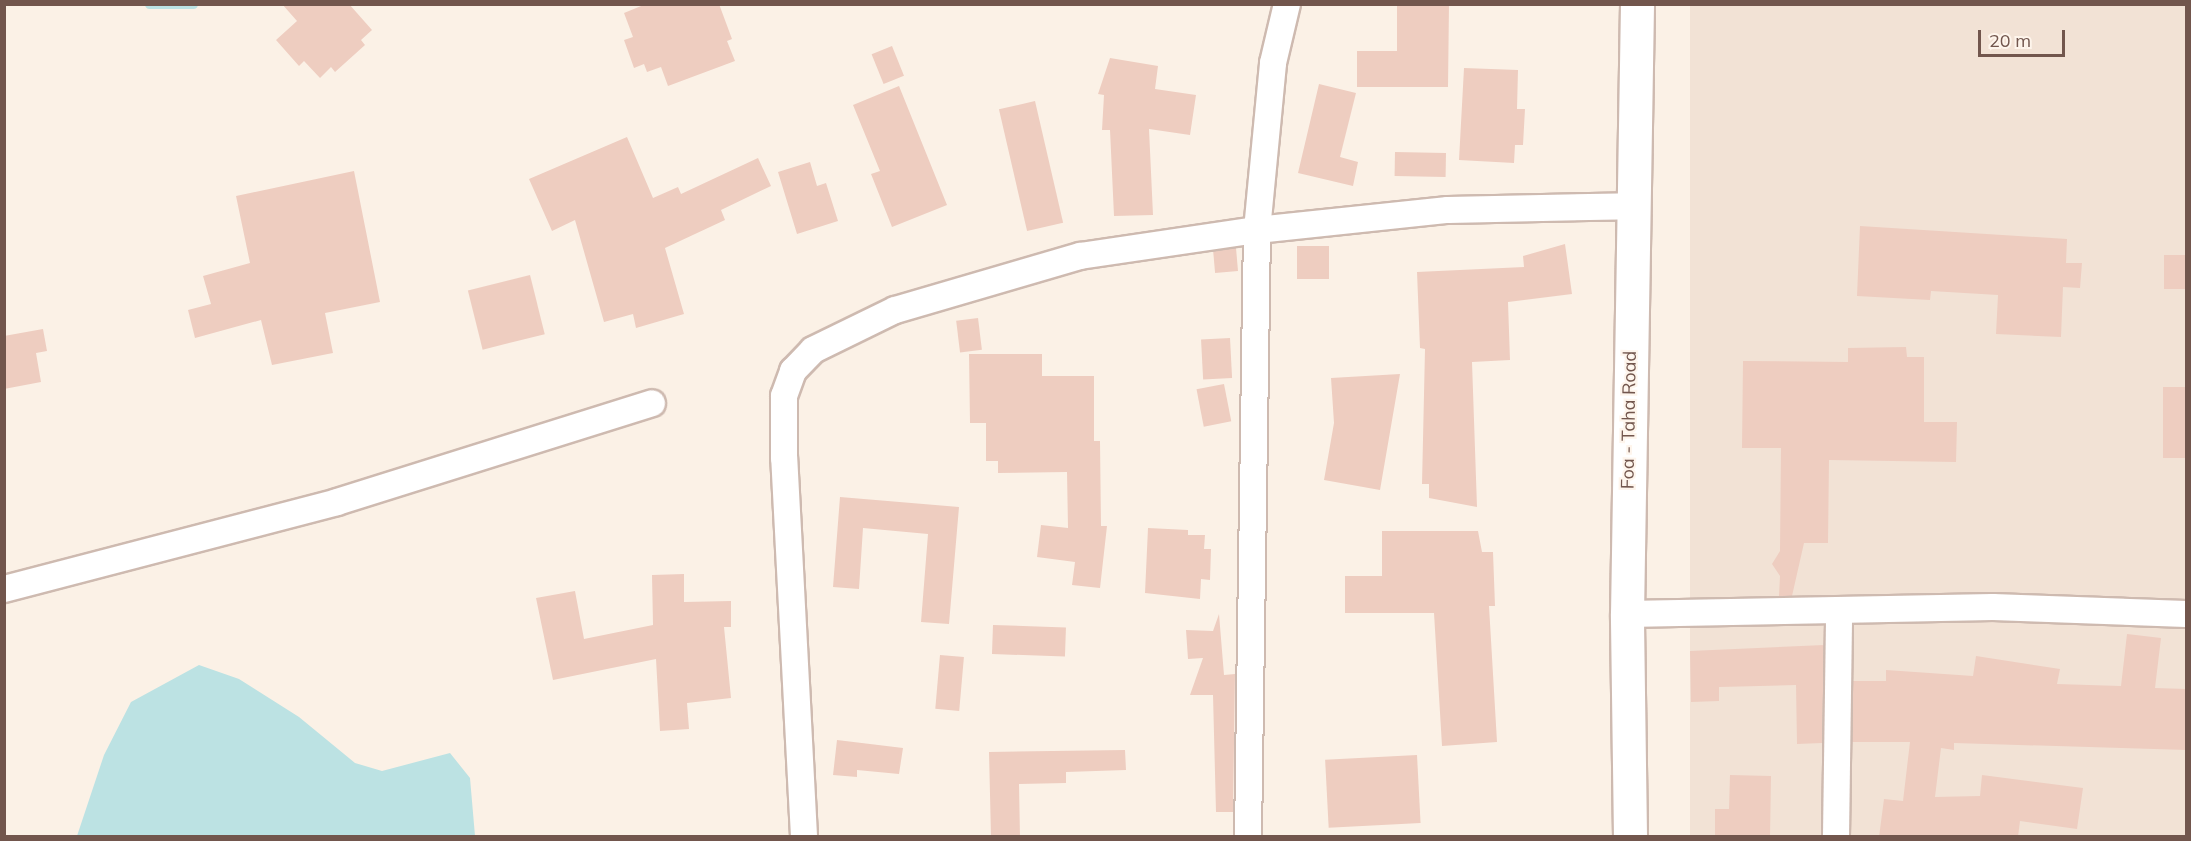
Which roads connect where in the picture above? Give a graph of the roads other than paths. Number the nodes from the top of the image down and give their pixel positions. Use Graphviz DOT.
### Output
graph roads {
  1 [pos="1287,4"];
  2 [pos="1637,4"];
  3 [pos="1632,206"];
  4 [pos="1257,230"];
  5 [pos="652,403"];
  6 [pos="4,589"];
  7 [pos="1839,613"];
  8 [pos="1627,614"];
  9 [pos="2187,614"];
  10 [pos="804,837"];
  11 [pos="1248,837"];
  12 [pos="1630,837"];
  13 [pos="1836,837"];
  1 -- 4 [label="street"];
  2 -- 3 [label="street, Foa - Taha Road"];
  3 -- 4 [label="street"];
  3 -- 8 [label="street, Foa - Taha Road"];
  4 -- 10 [label="street"];
  4 -- 11 [label="street"];
  5 -- 6 [label="street"];
  7 -- 8 [label="street"];
  7 -- 9 [label="street"];
  7 -- 13 [label="street"];
  8 -- 12 [label="street, Foa - Taha Road"];
}
